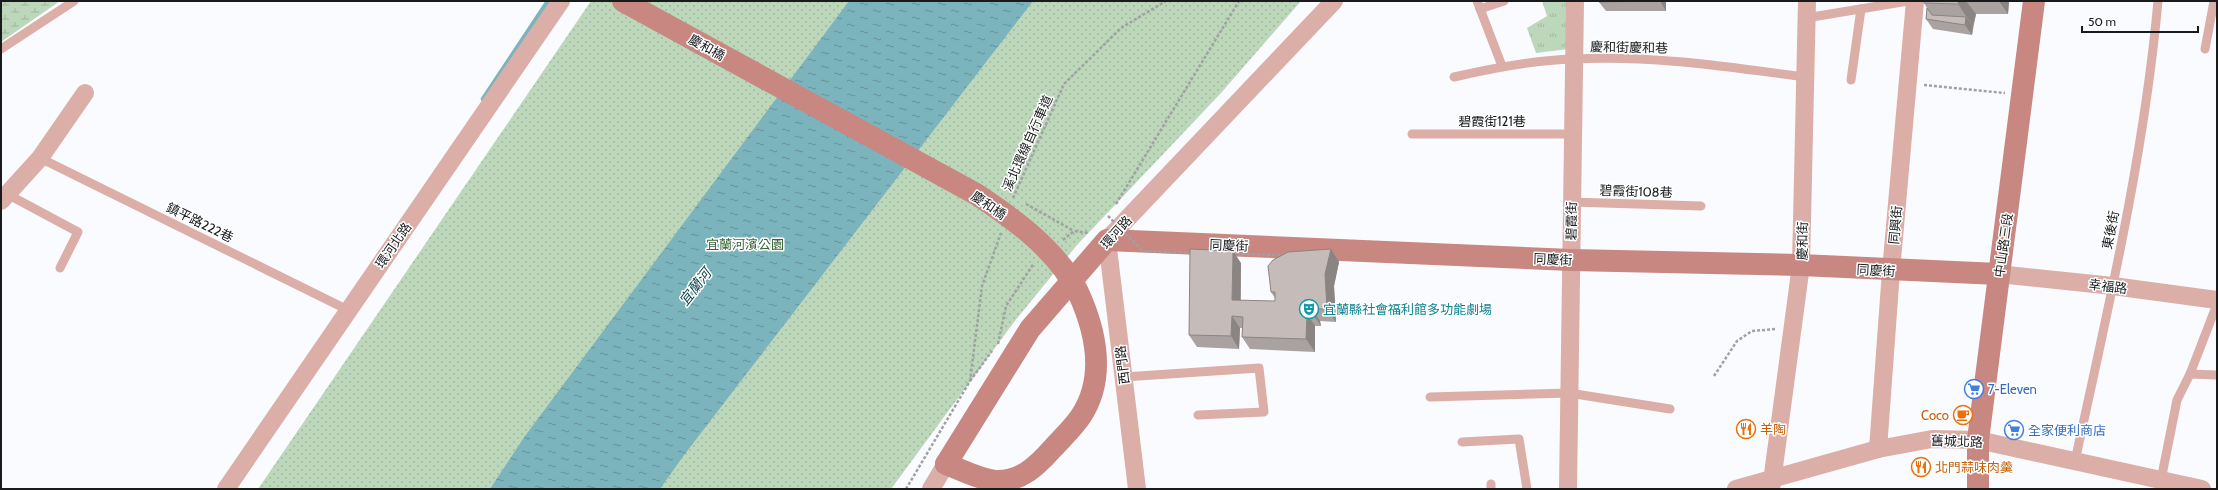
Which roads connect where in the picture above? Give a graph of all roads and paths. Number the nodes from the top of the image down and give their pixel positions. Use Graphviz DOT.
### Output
graph roads {
  1 [pos="74,1"];
  2 [pos="561,1"];
  3 [pos="623,1"];
  4 [pos="1166,1"];
  5 [pos="1238,1"];
  6 [pos="1334,1"];
  7 [pos="1504,1"];
  8 [pos="1575,1"];
  9 [pos="1908,1"];
  10 [pos="1915,1"];
  11 [pos="2034,1"];
  12 [pos="2158,1"];
  13 [pos="2214,1"];
  14 [pos="1479,5"];
  15 [pos="1806,9"];
  16 [pos="1861,9"];
  17 [pos="1,49"];
  18 [pos="2205,49"];
  19 [pos="1574,58"];
  20 [pos="1502,66"];
  21 [pos="1454,77"];
  22 [pos="1805,77"];
  23 [pos="1851,80"];
  24 [pos="1908,83"];
  25 [pos="85,93"];
  26 [pos="2023,95"];
  27 [pos="1412,134"];
  28 [pos="1572,134"];
  29 [pos="40,158"];
  30 [pos="4,198"];
  31 [pos="1013,199"];
  32 [pos="1571,202"];
  33 [pos="1701,206"];
  34 [pos="1108,216"];
  35 [pos="1002,228"];
  36 [pos="1101,232"];
  37 [pos="1062,240"];
  38 [pos="1196,253"];
  39 [pos="1226,254"];
  40 [pos="1287,255"];
  41 [pos="1037,259"];
  42 [pos="1570,260"];
  43 [pos="1801,265"];
  44 [pos="60,268"];
  45 [pos="1891,271"];
  46 [pos="1998,274"];
  47 [pos="2113,286"];
  48 [pos="2217,300"];
  49 [pos="2217,304"];
  50 [pos="348,310"];
  51 [pos="1792,330"];
  52 [pos="998,345"];
  53 [pos="993,351"];
  54 [pos="2190,374"];
  55 [pos="2217,375"];
  56 [pos="1714,376"];
  57 [pos="1124,377"];
  58 [pos="970,381"];
  59 [pos="1569,393"];
  60 [pos="1430,397"];
  61 [pos="1670,408"];
  62 [pos="1198,415"];
  63 [pos="1978,440"];
  64 [pos="1462,442"];
  65 [pos="1878,449"];
  66 [pos="2075,461"];
  67 [pos="946,464"];
  68 [pos="1772,484"];
  69 [pos="2166,484"];
  70 [pos="226,489"];
  71 [pos="906,489"];
  72 [pos="931,489"];
  73 [pos="1137,489"];
  74 [pos="1527,489"];
  75 [pos="1568,489"];
  76 [pos="1736,489"];
  77 [pos="1978,489"];
  78 [pos="2202,489"];
  1 -- 17 [label="lane"];
  2 -- 50 [label="street, 環河北路"];
  3 -- 67 [label="street, 慶和橋, bridge"];
  4 -- 31 [label="path, 溪北環線自行車道"];
  5 -- 34 [label="path"];
  6 -- 36 [label="street, 環河路"];
  7 -- 14 [label="lane"];
  8 -- 19 [label="street, 碧霞街"];
  9 -- 16 [label="lane"];
  10 -- 24 [label="street, 同興街"];
  11 -- 26 [label="street, 中山路三段"];
  12 -- 47 [label="lane, 東後街"];
  13 -- 18 [label="lane"];
  14 -- 20 [label="lane"];
  15 -- 16 [label="lane"];
  15 -- 22 [label="street, 慶和街"];
  16 -- 23 [label="lane"];
  19 -- 20 [label="lane, 慶和街慶和巷"];
  19 -- 22 [label="lane, 慶和街慶和巷"];
  19 -- 28 [label="street, 碧霞街"];
  20 -- 21 [label="lane, 慶和街慶和巷"];
  22 -- 43 [label="street, 慶和街"];
  24 -- 26 [label="path"];
  24 -- 45 [label="street, 同興街"];
  25 -- 29 [label="street"];
  26 -- 46 [label="street, 中山路三段"];
  27 -- 28 [label="lane, 碧霞街121巷"];
  28 -- 32 [label="street, 碧霞街"];
  29 -- 30 [label="street"];
  29 -- 50 [label="lane, 鎮平路222巷"];
  30 -- 44 [label="lane"];
  32 -- 33 [label="lane, 碧霞街108巷"];
  32 -- 42 [label="street, 碧霞街"];
  34 -- 36 [label="path"];
  34 -- 38 [label="path, bridge"];
  35 -- 58 [label="path"];
  36 -- 37 [label="path"];
  36 -- 42 [label="street, 同慶街"];
  36 -- 57 [label="street, 西門路"];
  36 -- 67 [label="street, 環河路"];
  39 -- 40 [label="path, bridge"];
  41 -- 52 [label="path"];
  42 -- 43 [label="street, 同慶街"];
  42 -- 59 [label="street, 碧霞街"];
  43 -- 45 [label="street, 同慶街"];
  43 -- 51 [label="street, 慶和街"];
  45 -- 46 [label="street, 同慶街"];
  45 -- 65 [label="street, 同興街"];
  46 -- 47 [label="street, 幸福路"];
  46 -- 63 [label="street, 中山路三段"];
  47 -- 48 [label="street, 幸福路"];
  47 -- 66 [label="lane, 東後街"];
  49 -- 54 [label="lane"];
  50 -- 70 [label="street, 環河北路"];
  51 -- 56 [label="path"];
  51 -- 68 [label="street, 慶和街"];
  53 -- 58 [label="path"];
  54 -- 55 [label="lane"];
  54 -- 69 [label="lane"];
  57 -- 62 [label="lane"];
  57 -- 73 [label="street, 西門路"];
  58 -- 71 [label="path"];
  59 -- 60 [label="lane"];
  59 -- 61 [label="lane"];
  59 -- 75 [label="street, 碧霞街"];
  63 -- 65 [label="street, 舊城北路"];
  63 -- 66 [label="street, 舊城北路"];
  63 -- 77 [label="street, 中山路三段"];
  64 -- 74 [label="lane"];
  65 -- 68 [label="street, 舊城北路"];
  66 -- 69 [label="street, 舊城北路"];
  67 -- 72 [label="street, 環河路"];
  68 -- 76 [label="street, 舊城北路"];
  69 -- 78 [label="street, 舊城北路"];
}
